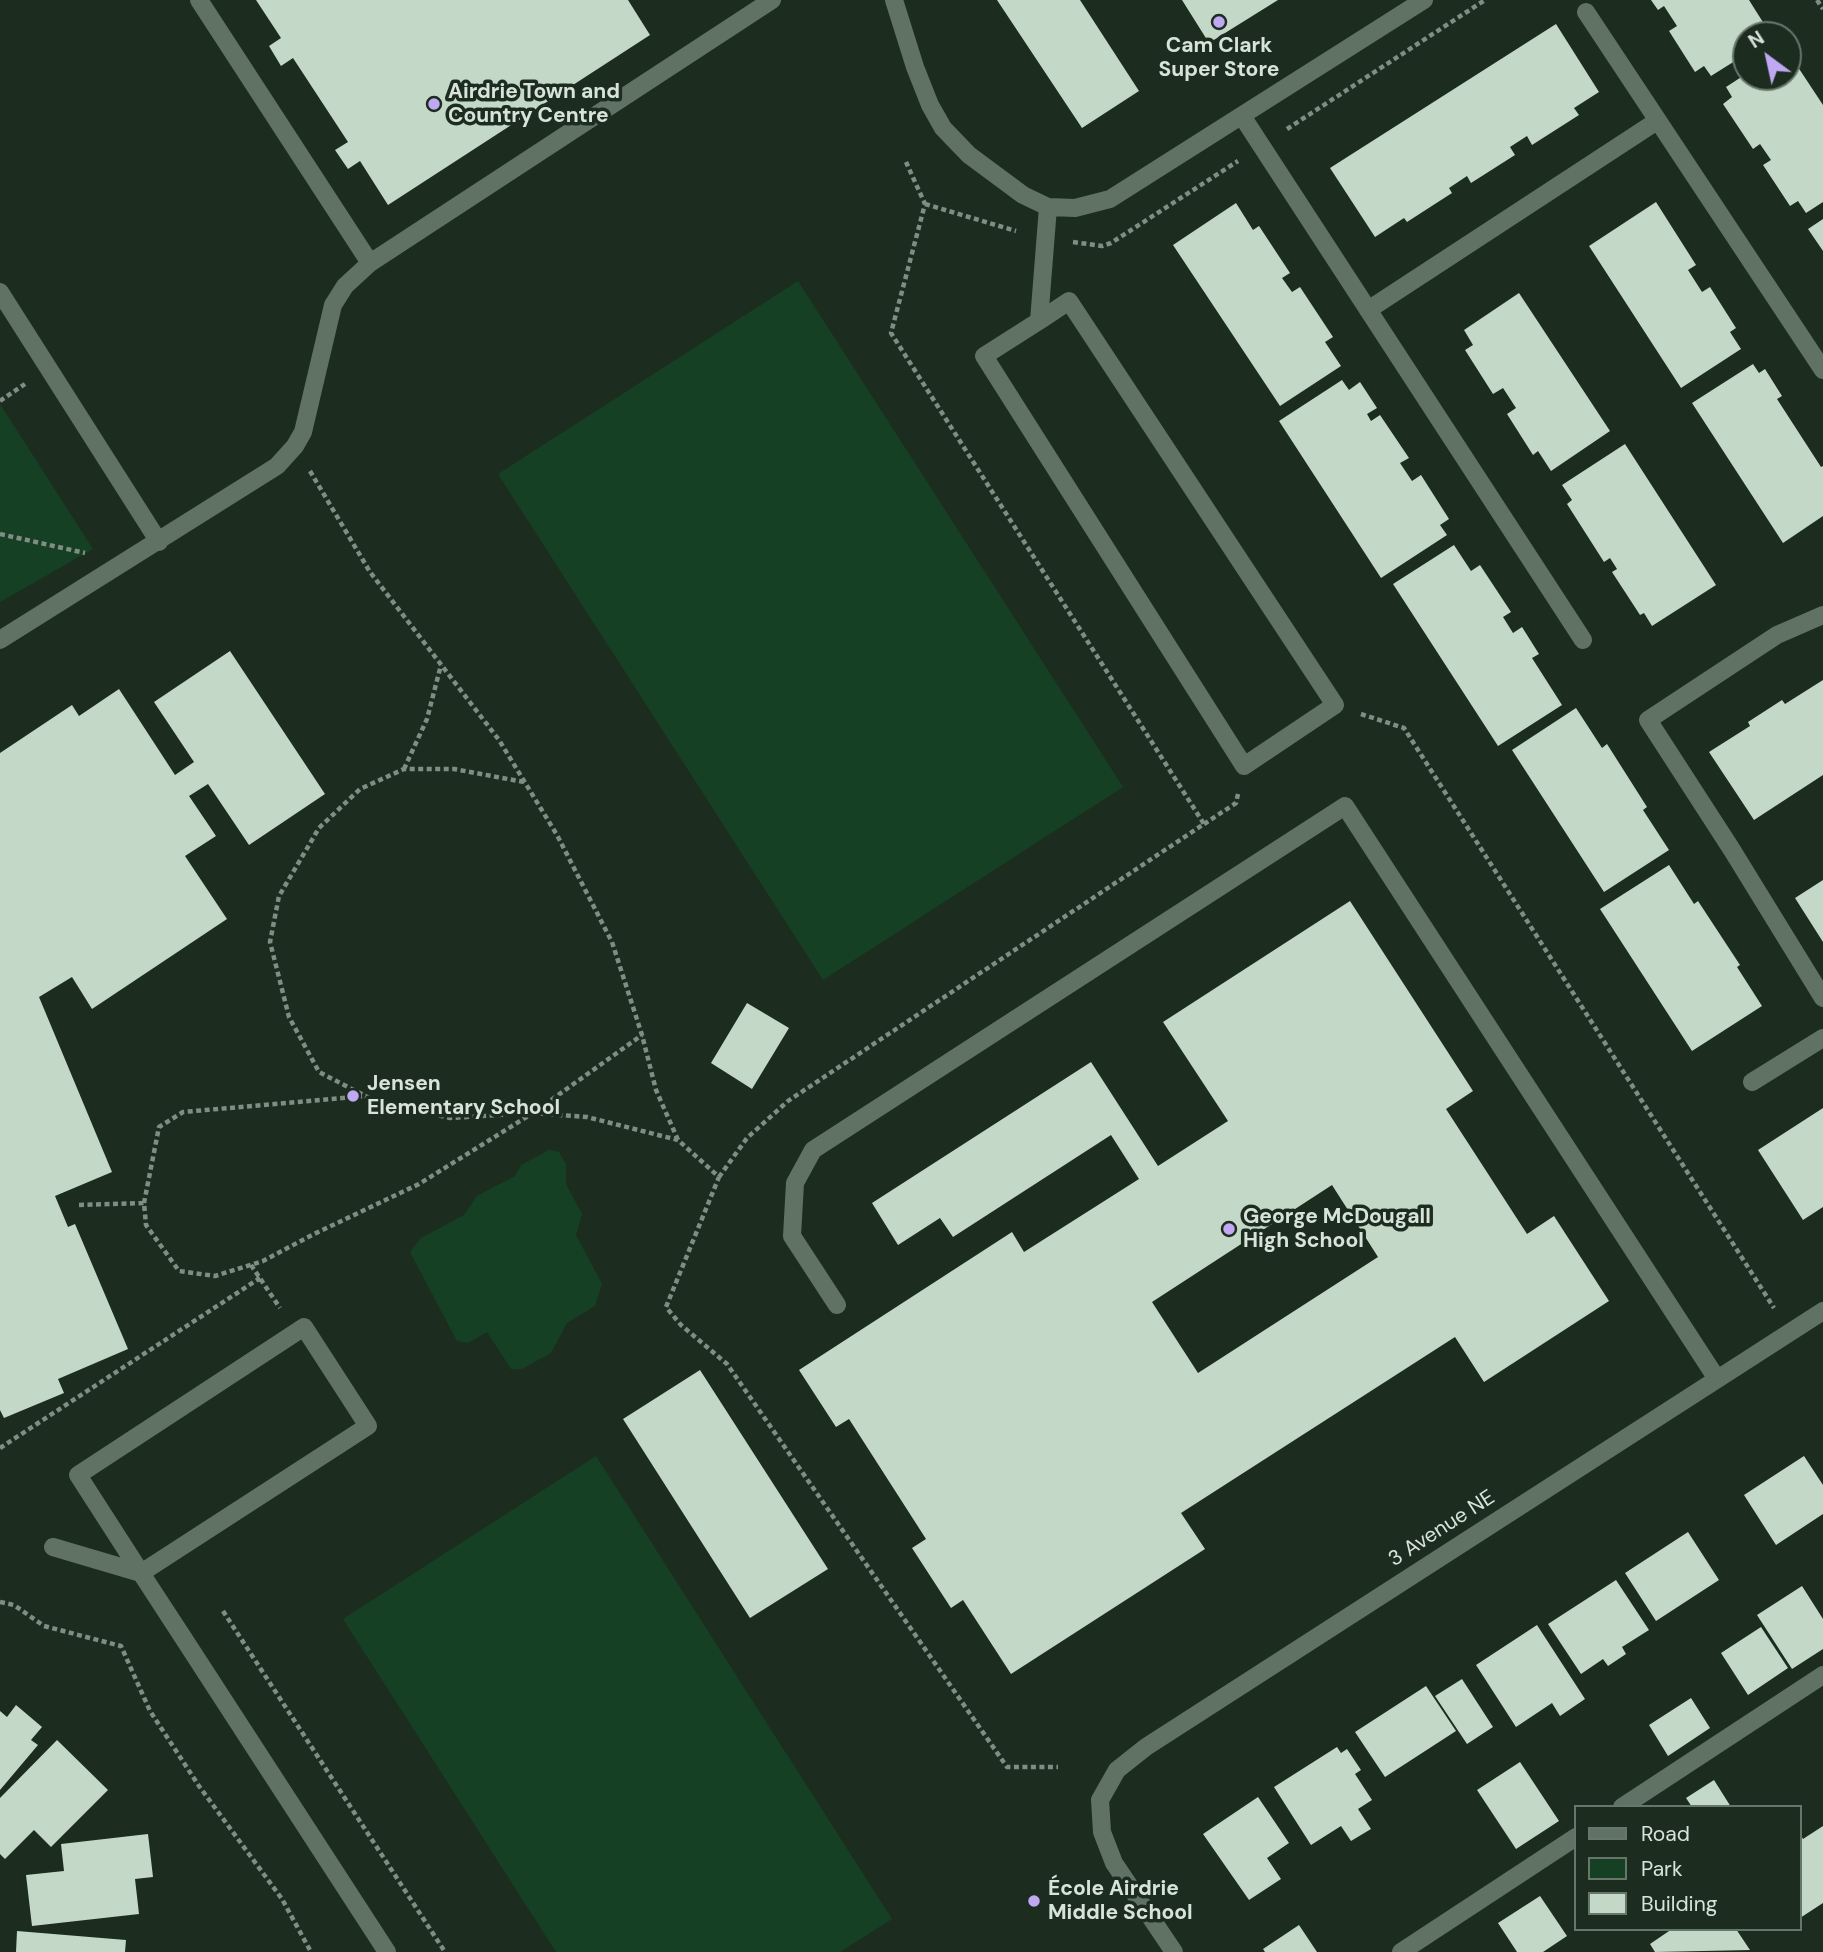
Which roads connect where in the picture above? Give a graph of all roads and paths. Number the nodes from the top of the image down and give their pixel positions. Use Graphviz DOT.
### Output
graph roads {
  1 [pos="199,0"];
  2 [pos="772,0"];
  3 [pos="894,0"];
  4 [pos="1424,0"];
  5 [pos="1817,0"];
  6 [pos="1823,9"];
  7 [pos="1586,12"];
  8 [pos="1242,116"];
  9 [pos="1657,121"];
  10 [pos="906,162"];
  11 [pos="1048,207"];
  12 [pos="370,263"];
  13 [pos="0,292"];
  14 [pos="1368,310"];
  15 [pos="1039,321"];
  16 [pos="1823,370"];
  17 [pos="295,446"];
  18 [pos="0,534"];
  19 [pos="159,542"];
  20 [pos="128,562"];
  21 [pos="1823,615"];
  22 [pos="0,640"];
  23 [pos="1583,640"];
  24 [pos="441,664"];
  25 [pos="1335,705"];
  26 [pos="1244,766"];
  27 [pos="404,769"];
  28 [pos="525,782"];
  29 [pos="1203,824"];
  30 [pos="1823,998"];
  31 [pos="642,1035"];
  32 [pos="1823,1038"];
  33 [pos="1752,1082"];
  34 [pos="366,1096"];
  35 [pos="533,1112"];
  36 [pos="678,1140"];
  37 [pos="719,1177"];
  38 [pos="144,1203"];
  39 [pos="79,1205"];
  40 [pos="251,1265"];
  41 [pos="260,1278"];
  42 [pos="837,1305"];
  43 [pos="1823,1311"];
  44 [pos="296,1332"];
  45 [pos="1790,1332"];
  46 [pos="1717,1379"];
  47 [pos="0,1448"];
  48 [pos="53,1548"];
  49 [pos="141,1573"];
  50 [pos="0,1602"];
  51 [pos="223,1611"];
  52 [pos="1823,1675"];
  53 [pos="1058,1768"];
  54 [pos="1625,1805"];
  55 [pos="1574,1838"];
  56 [pos="310,1952"];
  57 [pos="387,1952"];
  58 [pos="445,1952"];
  59 [pos="1174,1952"];
  60 [pos="1401,1952"];
  1 -- 12 [label="street"];
  2 -- 12 [label="street"];
  3 -- 11 [label="street"];
  4 -- 8 [label="street"];
  5 -- 6 [label="path"];
  7 -- 9 [label="street"];
  8 -- 11 [label="street"];
  8 -- 14 [label="street"];
  9 -- 14 [label="street"];
  9 -- 16 [label="street"];
  10 -- 29 [label="path"];
  11 -- 15 [label="street"];
  12 -- 17 [label="street"];
  13 -- 19 [label="street"];
  14 -- 23 [label="street"];
  15 -- 25 [label="street"];
  15 -- 26 [label="street"];
  17 -- 19 [label="street"];
  17 -- 24 [label="path"];
  18 -- 20 [label="path"];
  19 -- 20 [label="street"];
  20 -- 22 [label="street"];
  21 -- 30 [label="street"];
  24 -- 27 [label="path"];
  24 -- 28 [label="path"];
  25 -- 26 [label="street"];
  25 -- 45 [label="path"];
  26 -- 29 [label="path"];
  27 -- 28 [label="path"];
  27 -- 34 [label="path"];
  28 -- 31 [label="path"];
  29 -- 37 [label="path"];
  31 -- 35 [label="path"];
  31 -- 36 [label="path"];
  32 -- 33 [label="street"];
  34 -- 35 [label="path"];
  34 -- 38 [label="path"];
  35 -- 36 [label="path"];
  35 -- 40 [label="path"];
  36 -- 37 [label="path"];
  37 -- 53 [label="path"];
  38 -- 39 [label="path"];
  38 -- 40 [label="path"];
  40 -- 41 [label="path"];
  41 -- 44 [label="path"];
  41 -- 47 [label="path"];
  42 -- 46 [label="street"];
  43 -- 45 [label="street, 3 Avenue NE"];
  44 -- 49 [label="street"];
  44 -- 49 [label="street"];
  45 -- 46 [label="street, 3 Avenue NE"];
  46 -- 59 [label="street, 3 Avenue NE"];
  48 -- 49 [label="street"];
  49 -- 57 [label="street"];
  50 -- 56 [label="path"];
  51 -- 58 [label="path"];
  52 -- 54 [label="street"];
  55 -- 60 [label="street"];
}
